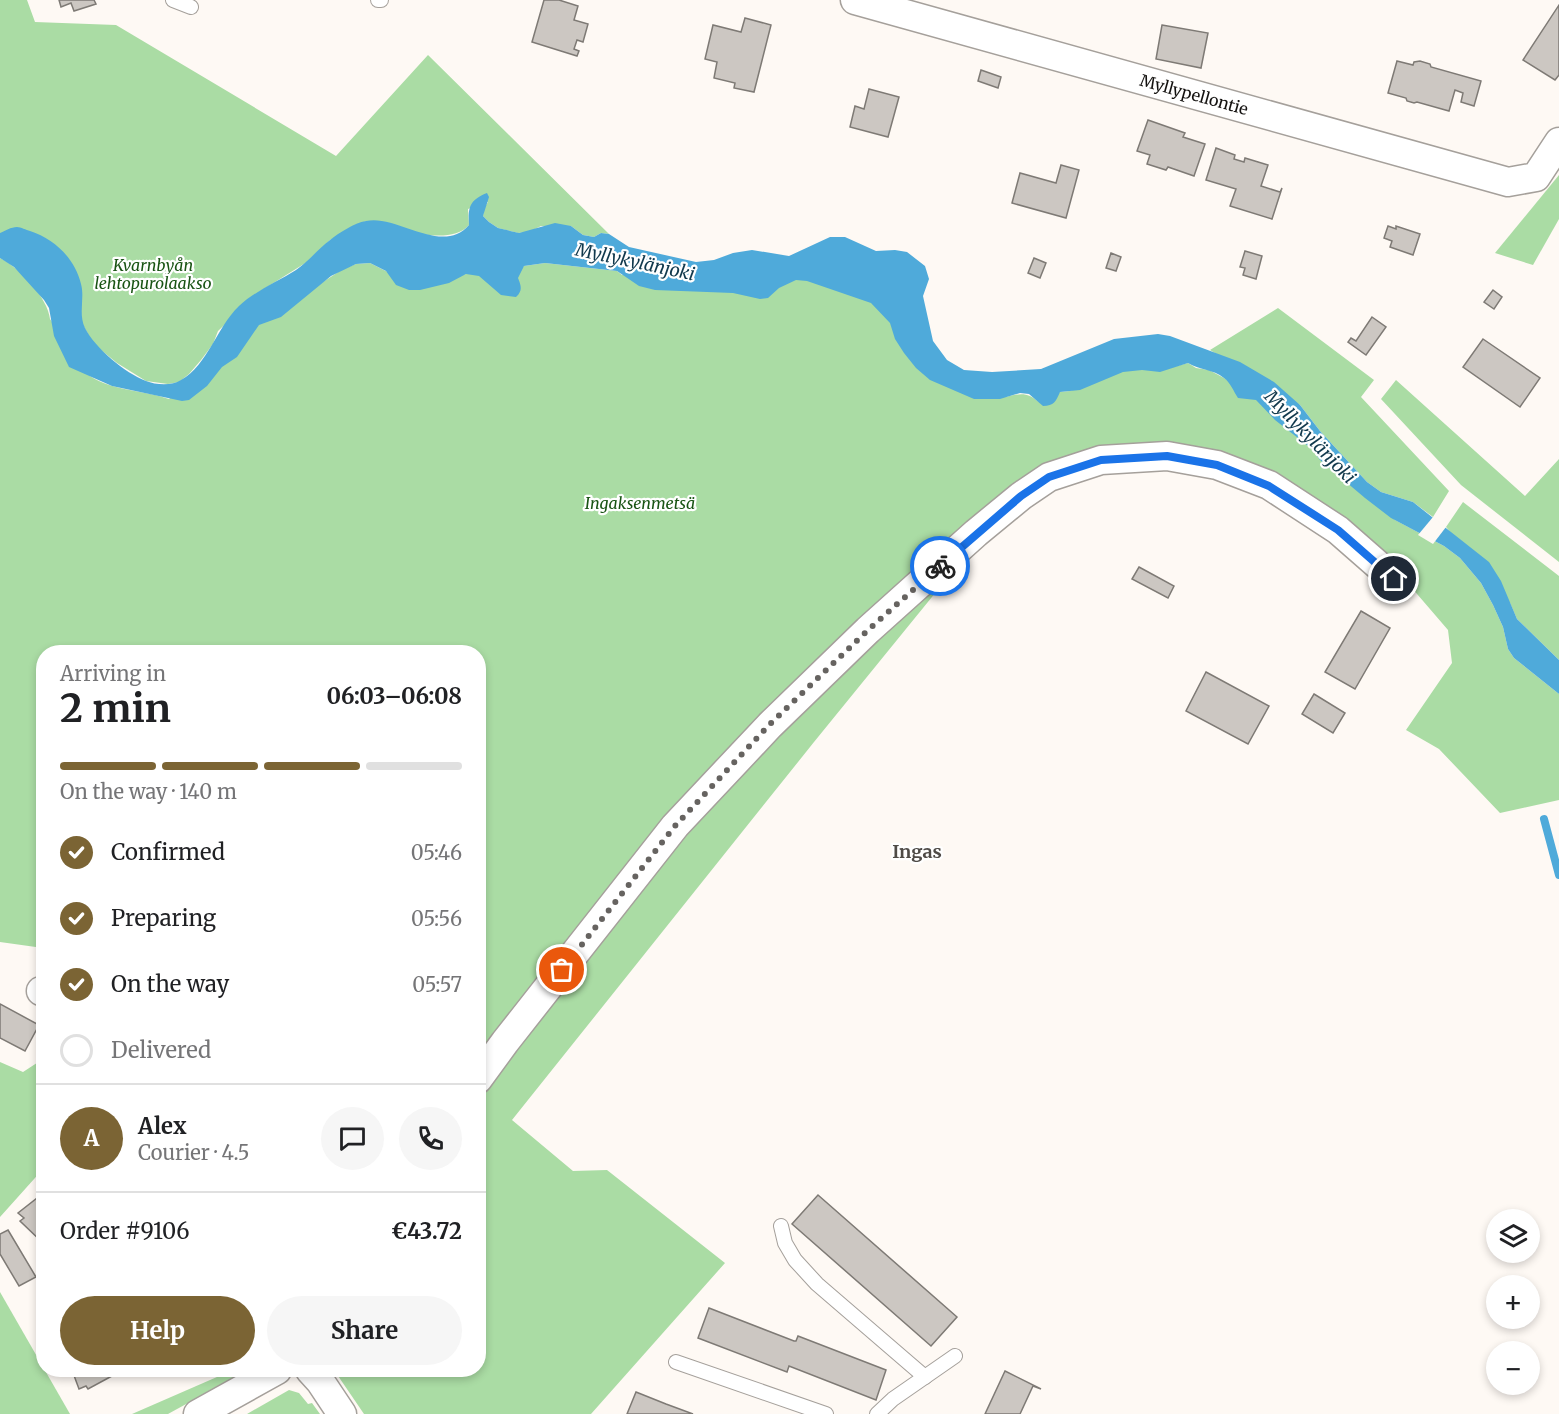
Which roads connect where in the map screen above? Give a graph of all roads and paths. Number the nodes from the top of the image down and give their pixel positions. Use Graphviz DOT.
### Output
graph roads {
  1 [pos="173,0"];
  2 [pos="855,0"];
  3 [pos="191,7"];
  4 [pos="1559,142"];
  5 [pos="1394,579"];
  6 [pos="486,1068"];
  7 [pos="781,1226"];
  8 [pos="955,1356"];
  9 [pos="676,1362"];
  10 [pos="264,1377"];
  11 [pos="316,1377"];
  12 [pos="925,1377"];
  13 [pos="198,1414"];
  14 [pos="342,1414"];
  15 [pos="826,1414"];
  16 [pos="877,1414"];
  1 -- 3 [label="lane"];
  2 -- 4 [label="street, Myllypellontie"];
  5 -- 6 [label="street"];
  7 -- 12 [label="lane"];
  8 -- 12 [label="lane"];
  9 -- 15 [label="lane"];
  10 -- 13 [label="street"];
  11 -- 14 [label="street"];
  12 -- 16 [label="lane"];
}
